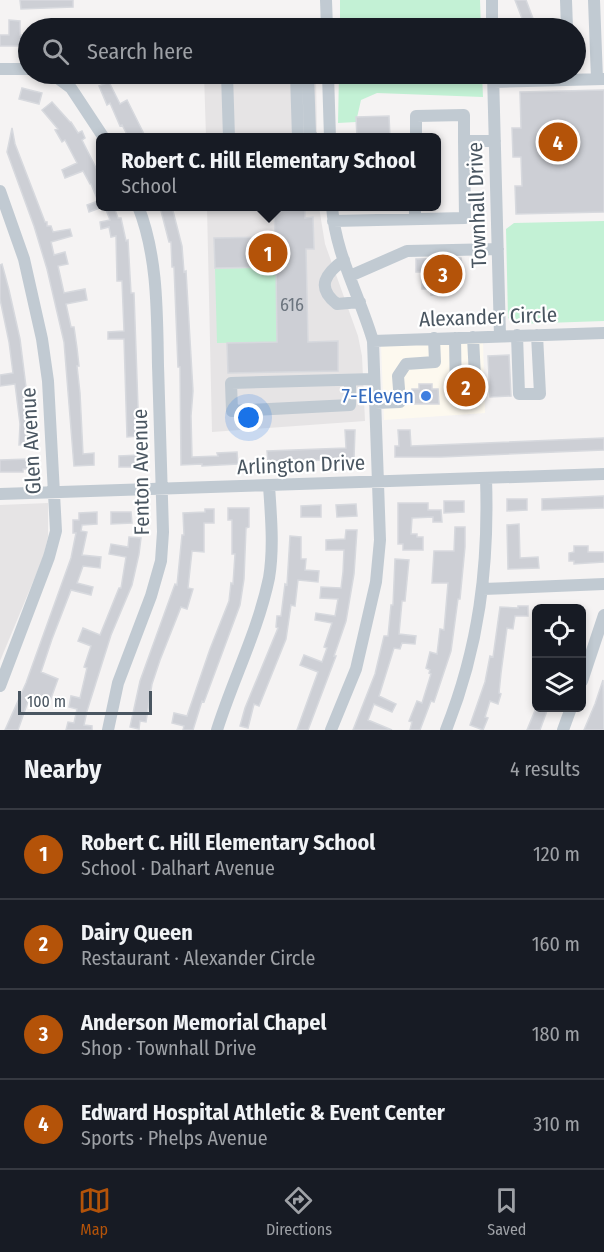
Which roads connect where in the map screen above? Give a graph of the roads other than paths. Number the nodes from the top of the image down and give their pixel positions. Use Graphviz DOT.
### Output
graph roads {
  1 [pos="326,0"];
  2 [pos="492,0"];
  3 [pos="566,0"];
  4 [pos="594,0"];
  5 [pos="327,18"];
  6 [pos="492,18"];
  7 [pos="567,18"];
  8 [pos="0,69"];
  9 [pos="18,69"];
  10 [pos="600,79"];
  11 [pos="66,84"];
  12 [pos="228,84"];
  13 [pos="296,84"];
  14 [pos="308,84"];
  15 [pos="328,84"];
  16 [pos="493,84"];
  17 [pos="101,133"];
  18 [pos="229,133"];
  19 [pos="298,133"];
  20 [pos="310,133"];
  21 [pos="330,133"];
  22 [pos="416,133"];
  23 [pos="464,141"];
  24 [pos="495,141"];
  25 [pos="0,191"];
  26 [pos="140,211"];
  27 [pos="332,211"];
  28 [pos="415,213"];
  29 [pos="333,221"];
  30 [pos="498,249"];
  31 [pos="344,260"];
  32 [pos="350,276"];
  33 [pos="360,302"];
  34 [pos="604,333"];
  35 [pos="517,335"];
  36 [pos="537,335"];
  37 [pos="500,336"];
  38 [pos="473,337"];
  39 [pos="434,338"];
  40 [pos="455,338"];
  41 [pos="373,341"];
  42 [pos="374,379"];
  43 [pos="350,380"];
  44 [pos="375,403"];
  45 [pos="604,474"];
  46 [pos="486,478"];
  47 [pos="377,482"];
  48 [pos="269,486"];
  49 [pos="162,489"];
  50 [pos="53,493"];
  51 [pos="0,495"];
  52 [pos="604,584"];
  53 [pos="483,589"];
  54 [pos="604,615"];
  55 [pos="586,669"];
  56 [pos="0,686"];
  57 [pos="570,712"];
  58 [pos="108,730"];
  59 [pos="217,730"];
  60 [pos="331,730"];
  61 [pos="446,730"];
  62 [pos="563,730"];
  1 -- 5 [label="street"];
  2 -- 6 [label="street"];
  3 -- 7 [label="street"];
  4 -- 10 [label="street"];
  8 -- 9 [label="street"];
  11 -- 17 [label="street"];
  12 -- 18 [label="street"];
  13 -- 19 [label="street"];
  14 -- 20 [label="street"];
  15 -- 21 [label="street"];
  16 -- 24 [label="street, Townhall Drive"];
  22 -- 23 [label="street"];
  23 -- 24 [label="street"];
  23 -- 28 [label="street"];
  24 -- 30 [label="street, Townhall Drive"];
  25 -- 50 [label="street, Glen Avenue"];
  26 -- 49 [label="street, Fenton Avenue"];
  27 -- 29 [label="street"];
  28 -- 29 [label="street"];
  29 -- 31 [label="street"];
  30 -- 32 [label="street"];
  30 -- 37 [label="street, Townhall Drive"];
  31 -- 32 [label="street"];
  31 -- 33 [label="street"];
  32 -- 33 [label="street"];
  33 -- 41 [label="street"];
  34 -- 36 [label="street, Alexander Circle"];
  35 -- 36 [label="street, Alexander Circle"];
  35 -- 36 [label="street"];
  35 -- 37 [label="street, Alexander Circle"];
  37 -- 38 [label="street, Alexander Circle"];
  38 -- 40 [label="street, Alexander Circle"];
  38 -- 40 [label="street"];
  39 -- 40 [label="street, Alexander Circle"];
  39 -- 41 [label="street, Alexander Circle"];
  39 -- 44 [label="street"];
  41 -- 42 [label="street"];
  42 -- 43 [label="street"];
  42 -- 44 [label="street"];
  43 -- 43 [label="street"];
  44 -- 47 [label="street"];
  45 -- 46 [label="street, Arlington Drive"];
  46 -- 47 [label="street, Arlington Drive"];
  46 -- 53 [label="street"];
  47 -- 48 [label="street, Arlington Drive"];
  47 -- 60 [label="street"];
  48 -- 49 [label="street, Arlington Drive"];
  48 -- 59 [label="street"];
  49 -- 50 [label="street, Arlington Drive"];
  49 -- 58 [label="street, Fenton Avenue"];
  50 -- 51 [label="street, Arlington Drive"];
  50 -- 56 [label="street, Glen Avenue"];
  52 -- 53 [label="street"];
  53 -- 61 [label="street"];
  54 -- 55 [label="street"];
  57 -- 62 [label="street"];
}
